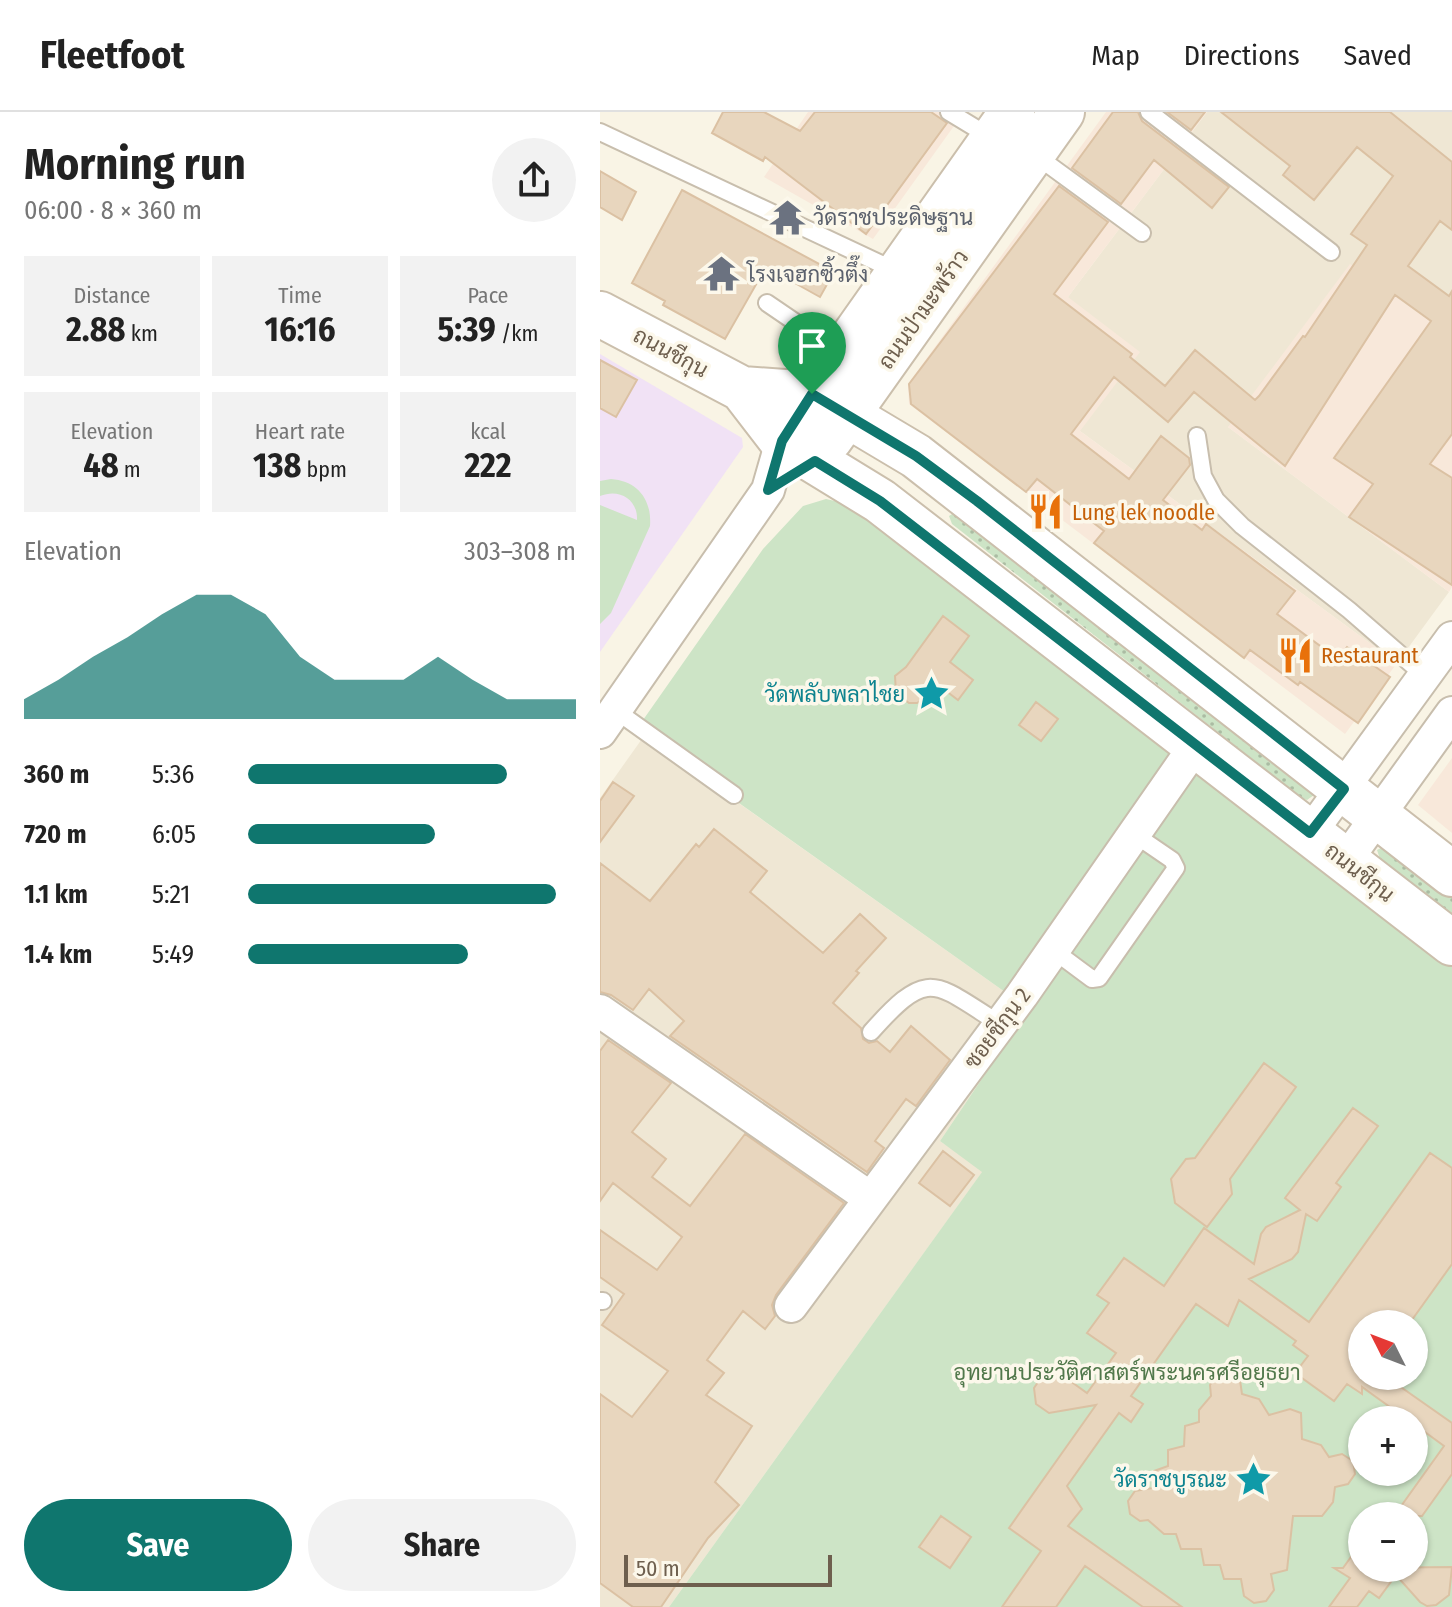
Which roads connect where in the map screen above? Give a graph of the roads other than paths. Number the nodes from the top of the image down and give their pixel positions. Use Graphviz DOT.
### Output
graph roads {
  1 [pos="949,112"];
  2 [pos="1062,112"];
  3 [pos="1149,112"];
  4 [pos="1002,125"];
  5 [pos="600,132"];
  6 [pos="1033,153"];
  7 [pos="1142,233"];
  8 [pos="1331,252"];
  9 [pos="898,272"];
  10 [pos="767,303"];
  11 [pos="600,314"];
  12 [pos="840,353"];
  13 [pos="742,389"];
  14 [pos="830,404"];
  15 [pos="1197,436"];
  16 [pos="798,451"];
  17 [pos="1452,638"];
  18 [pos="1425,676"];
  19 [pos="1452,713"];
  20 [pos="607,721"];
  21 [pos="1196,745"];
  22 [pos="1344,789"];
  23 [pos="734,795"];
  24 [pos="1378,816"];
  25 [pos="1310,833"];
  26 [pos="1134,834"];
  27 [pos="1346,860"];
  28 [pos="1452,874"];
  29 [pos="1452,943"];
  30 [pos="1053,950"];
  31 [pos="600,1011"];
  32 [pos="1000,1024"];
  33 [pos="871,1032"];
  34 [pos="870,1198"];
  35 [pos="791,1306"];
  1 -- 4 [label="lane"];
  2 -- 6 [label="main road, ถนนป่ามะพร้าว"];
  3 -- 8 [label="lane"];
  4 -- 9 [label="main road, ถนนป่ามะพร้าว"];
  5 -- 9 [label="lane"];
  6 -- 7 [label="lane"];
  6 -- 14 [label="main road, ถนนป่ามะพร้าว"];
  9 -- 12 [label="main road, ถนนป่ามะพร้าว"];
  10 -- 12 [label="lane"];
  11 -- 13 [label="main road, ถนนชีกุน"];
  12 -- 14 [label="main road, ถนนป่ามะพร้าว"];
  13 -- 14 [label="main road, ถนนชีกุน"];
  13 -- 16 [label="main road, ถนนชีกุน"];
  14 -- 16 [label="main road, ถนนป่ามะพร้าว"];
  14 -- 22 [label="main road, ถนนชีกุน"];
  15 -- 18 [label="lane"];
  16 -- 20 [label="street, ถนนป่ามะพร้าว"];
  16 -- 21 [label="main road, ถนนชีกุน"];
  17 -- 18 [label="street"];
  18 -- 22 [label="street"];
  19 -- 24 [label="street"];
  20 -- 23 [label="lane"];
  21 -- 25 [label="main road, ถนนชีกุน"];
  21 -- 26 [label="street, ซอยชีกุน 2"];
  22 -- 24 [label="main road, ถนนชีกุน"];
  22 -- 25 [label="street"];
  24 -- 27 [label="street"];
  24 -- 28 [label="main road, ถนนชีกุน"];
  25 -- 27 [label="main road, ถนนชีกุน"];
  26 -- 30 [label="street, ซอยชีกุน 2"];
  26 -- 30 [label="lane"];
  27 -- 29 [label="main road, ถนนชีกุน"];
  30 -- 32 [label="street, ซอยชีกุน 2"];
  31 -- 34 [label="street"];
  32 -- 33 [label="lane"];
  32 -- 34 [label="street, ซอยชีกุน 2"];
  34 -- 35 [label="street, ซอยชีกุน 2"];
}
